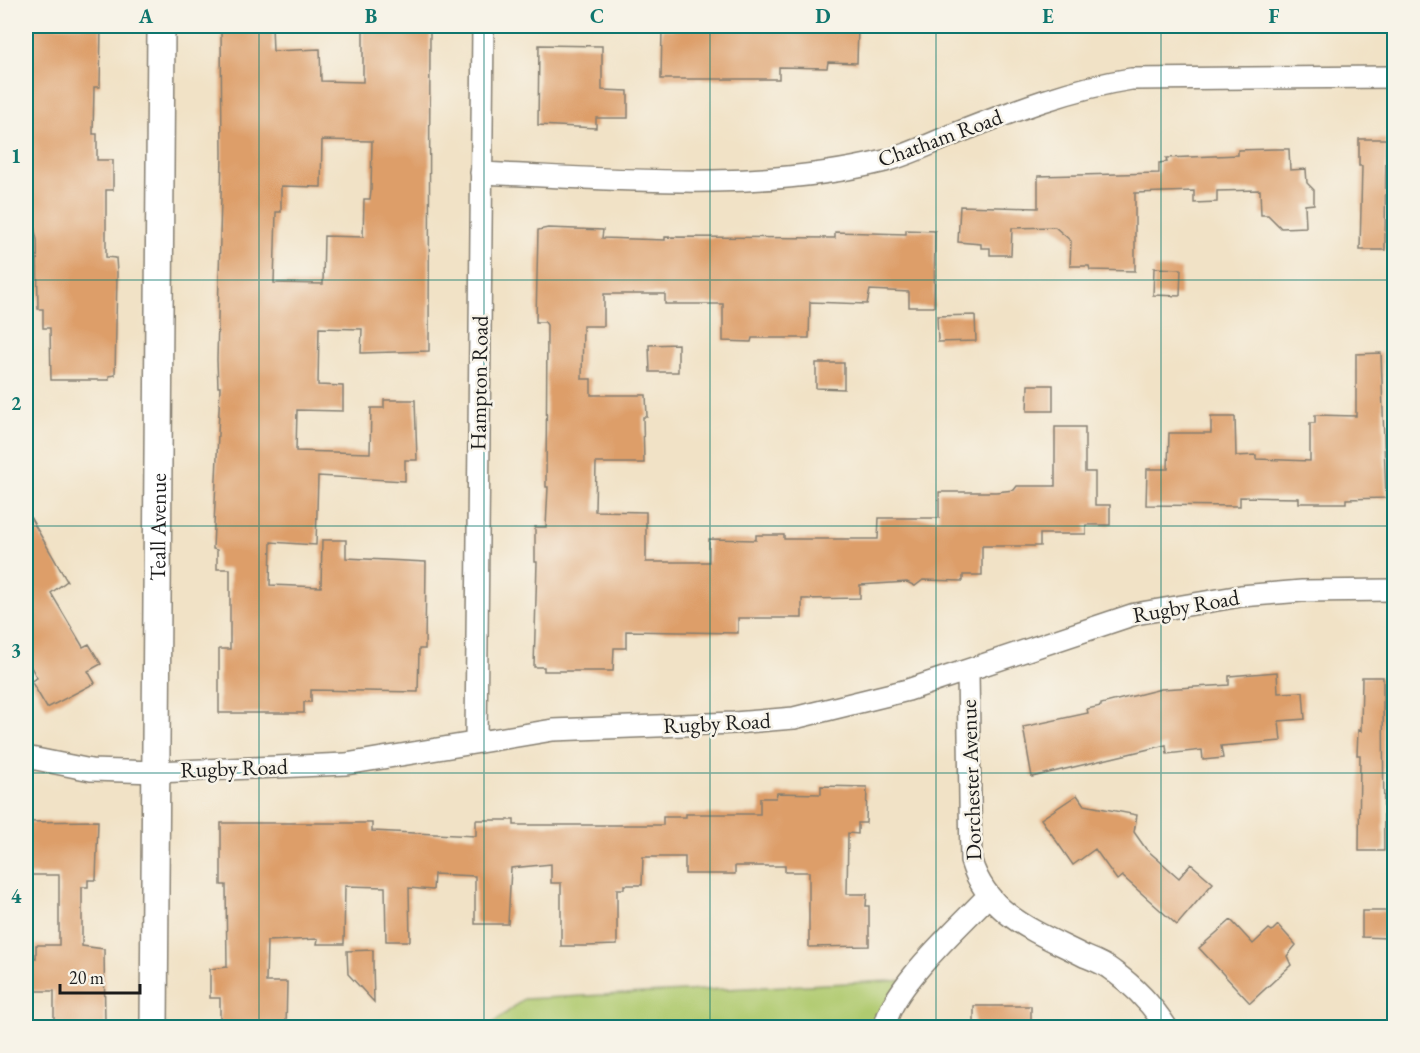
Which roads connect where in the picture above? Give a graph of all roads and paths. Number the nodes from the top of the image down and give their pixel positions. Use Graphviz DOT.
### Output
graph roads {
  1 [pos="161,26"];
  2 [pos="483,26"];
  3 [pos="1395,77"];
  4 [pos="481,172"];
  5 [pos="1395,590"];
  6 [pos="968,672"];
  7 [pos="476,741"];
  8 [pos="26,758"];
  9 [pos="156,772"];
  10 [pos="987,897"];
  11 [pos="154,1028"];
  12 [pos="885,1028"];
  13 [pos="1167,1028"];
  1 -- 9 [label="street, Teall Avenue"];
  2 -- 4 [label="street, Hampton Road"];
  3 -- 4 [label="street, Chatham Road"];
  4 -- 7 [label="street, Hampton Road"];
  5 -- 6 [label="street, Rugby Road"];
  6 -- 7 [label="street, Rugby Road"];
  6 -- 10 [label="street, Dorchester Avenue"];
  7 -- 9 [label="street, Rugby Road"];
  8 -- 9 [label="street, Rugby Road"];
  9 -- 11 [label="street, Teall Avenue"];
  10 -- 12 [label="street"];
  10 -- 13 [label="street"];
}
